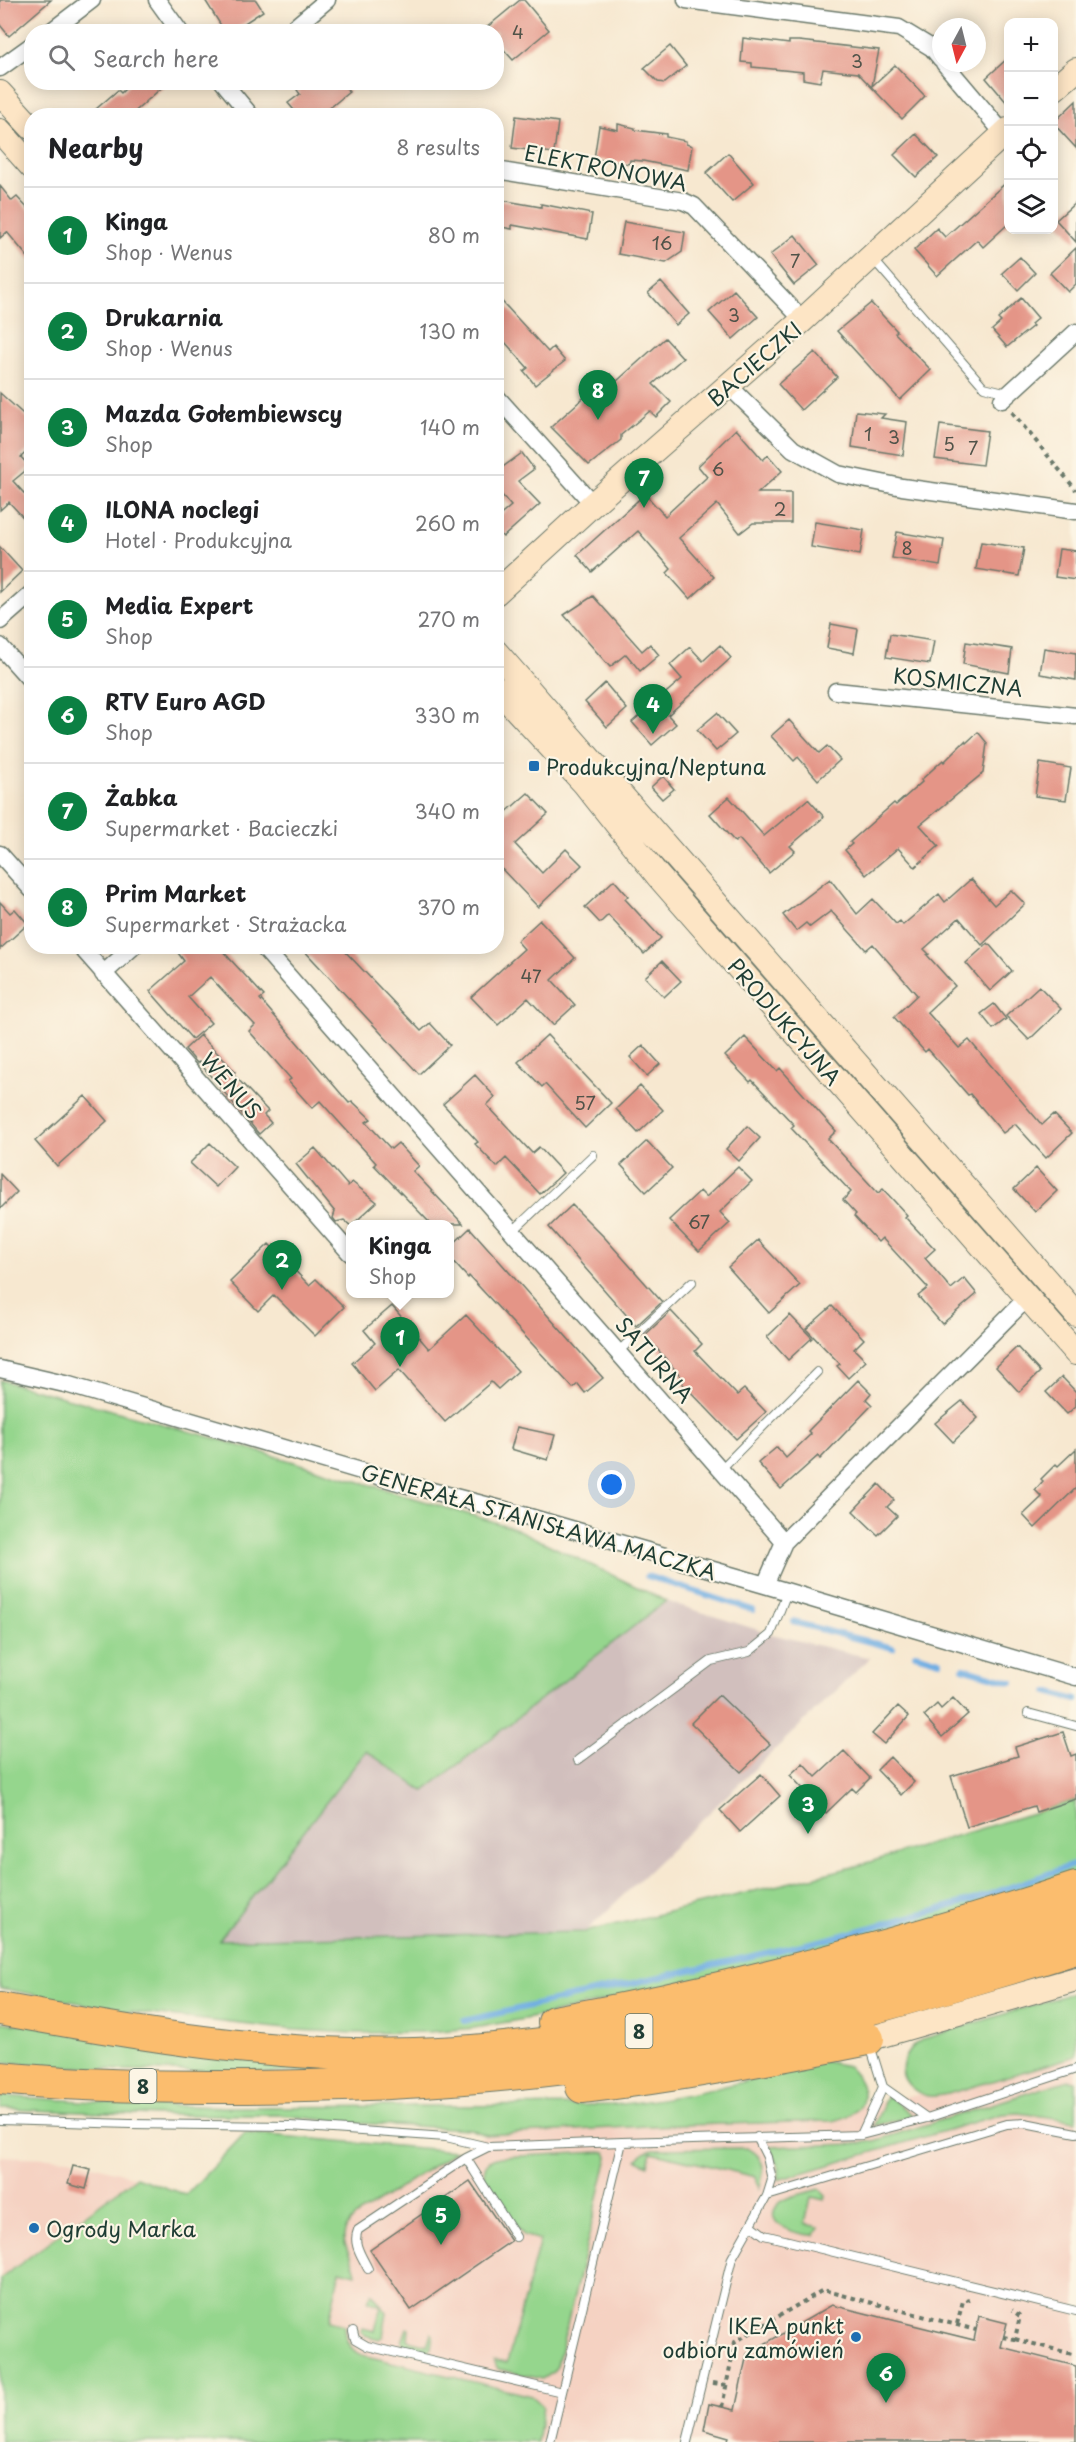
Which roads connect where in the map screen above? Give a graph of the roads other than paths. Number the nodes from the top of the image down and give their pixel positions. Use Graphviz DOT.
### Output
graph roads {
  1 [pos="92,0"];
  2 [pos="157,0"];
  3 [pos="327,0"];
  4 [pos="686,0"];
  5 [pos="60,24"];
  6 [pos="174,24"];
  7 [pos="298,24"];
  8 [pos="932,48"];
  9 [pos="24,51"];
  10 [pos="0,68"];
  11 [pos="1076,70"];
  12 [pos="952,72"];
  13 [pos="1058,85"];
  14 [pos="230,90"];
  15 [pos="0,93"];
  16 [pos="244,108"];
  17 [pos="24,119"];
  18 [pos="1004,130"];
  19 [pos="0,131"];
  20 [pos="1004,134"];
  21 [pos="24,158"];
  22 [pos="504,171"];
  23 [pos="872,258"];
  24 [pos="803,320"];
  25 [pos="1076,332"];
  26 [pos="728,386"];
  27 [pos="1005,396"];
  28 [pos="504,405"];
  29 [pos="593,504"];
  30 [pos="1076,511"];
  31 [pos="504,586"];
  32 [pos="24,600"];
  33 [pos="0,621"];
  34 [pos="0,646"];
  35 [pos="504,661"];
  36 [pos="24,673"];
  37 [pos="836,691"];
  38 [pos="504,697"];
  39 [pos="1076,716"];
  40 [pos="0,854"];
  41 [pos="24,881"];
  42 [pos="87,954"];
  43 [pos="125,954"];
  44 [pos="269,954"];
  45 [pos="103,974"];
  46 [pos="593,1155"];
  47 [pos="513,1231"];
  48 [pos="346,1247"];
  49 [pos="693,1282"];
  50 [pos="1027,1298"];
  51 [pos="1076,1314"];
  52 [pos="619,1352"];
  53 [pos="1076,1353"];
  54 [pos="0,1369"];
  55 [pos="817,1372"];
  56 [pos="721,1469"];
  57 [pos="784,1542"];
  58 [pos="765,1585"];
  59 [pos="787,1592"];
  60 [pos="1076,1677"];
  61 [pos="1028,1713"];
  62 [pos="1076,1726"];
  63 [pos="578,1760"];
  64 [pos="1076,1888"];
  65 [pos="1076,1917"];
  66 [pos="1076,1948"];
  67 [pos="1076,1979"];
  68 [pos="0,2009"];
  69 [pos="868,2039"];
  70 [pos="189,2041"];
  71 [pos="1076,2069"];
  72 [pos="0,2078"];
  73 [pos="285,2086"];
  74 [pos="883,2087"];
  75 [pos="927,2118"];
  76 [pos="0,2120"];
  77 [pos="1076,2133"];
  78 [pos="861,2135"];
  79 [pos="757,2137"];
  80 [pos="622,2142"];
  81 [pos="488,2147"];
  82 [pos="466,2158"];
  83 [pos="767,2196"];
  84 [pos="751,2225"];
  85 [pos="516,2237"];
  86 [pos="368,2269"];
  87 [pos="1076,2311"];
  88 [pos="352,2331"];
  89 [pos="562,2392"];
  90 [pos="550,2442"];
  91 [pos="687,2442"];
  1 -- 5 [label="street"];
  2 -- 6 [label="street"];
  3 -- 7 [label="street"];
  4 -- 8 [label="street"];
  9 -- 10 [label="street"];
  11 -- 13 [label="main road"];
  12 -- 18 [label="street"];
  14 -- 16 [label="street"];
  15 -- 17 [label="main road"];
  19 -- 21 [label="main road"];
  20 -- 23 [label="main road, BACIECZKI"];
  22 -- 24 [label="street, ELEKTRONOWA"];
  23 -- 24 [label="main road, BACIECZKI"];
  23 -- 27 [label="lane"];
  24 -- 26 [label="main road, BACIECZKI"];
  25 -- 27 [label="street"];
  26 -- 29 [label="main road, BACIECZKI"];
  26 -- 30 [label="street"];
  28 -- 29 [label="street"];
  29 -- 31 [label="main road, BACIECZKI"];
  32 -- 33 [label="street"];
  34 -- 36 [label="street"];
  35 -- 51 [label="main road, PRODUKCYJNA"];
  37 -- 39 [label="street, KOSMICZNA"];
  38 -- 50 [label="main road, PRODUKCYJNA"];
  40 -- 41 [label="street"];
  42 -- 45 [label="street, WENUS"];
  43 -- 45 [label="street"];
  44 -- 47 [label="street, SATURNA"];
  45 -- 48 [label="street, WENUS"];
  46 -- 47 [label="lane"];
  47 -- 52 [label="street, SATURNA"];
  49 -- 52 [label="lane"];
  50 -- 53 [label="main road, PRODUKCYJNA"];
  50 -- 57 [label="street"];
  52 -- 56 [label="street, SATURNA"];
  54 -- 58 [label="street, GENERAŁA STANISŁAWA MACZKA"];
  55 -- 56 [label="lane"];
  56 -- 57 [label="street, SATURNA"];
  57 -- 58 [label="street"];
  58 -- 59 [label="street, GENERAŁA STANISŁAWA MACZKA"];
  59 -- 60 [label="street, GENERAŁA STANISŁAWA MACZKA"];
  59 -- 63 [label="lane"];
  61 -- 62 [label="lane"];
  64 -- 70 [label="highway"];
  65 -- 70 [label="highway, 8"];
  66 -- 73 [label="highway, 8"];
  67 -- 69 [label="main road"];
  68 -- 70 [label="highway, 8"];
  69 -- 73 [label="highway"];
  69 -- 74 [label="lane"];
  71 -- 75 [label="lane"];
  72 -- 73 [label="highway, 8"];
  74 -- 75 [label="lane"];
  74 -- 78 [label="lane"];
  75 -- 78 [label="lane"];
  76 -- 81 [label="lane"];
  77 -- 83 [label="lane"];
  78 -- 79 [label="lane"];
  79 -- 80 [label="lane"];
  79 -- 83 [label="lane"];
  80 -- 81 [label="lane"];
  80 -- 89 [label="lane"];
  81 -- 82 [label="lane"];
  82 -- 85 [label="lane"];
  82 -- 86 [label="lane"];
  83 -- 84 [label="lane"];
  84 -- 87 [label="lane"];
  84 -- 91 [label="lane"];
  88 -- 89 [label="lane"];
  89 -- 90 [label="lane"];
}
